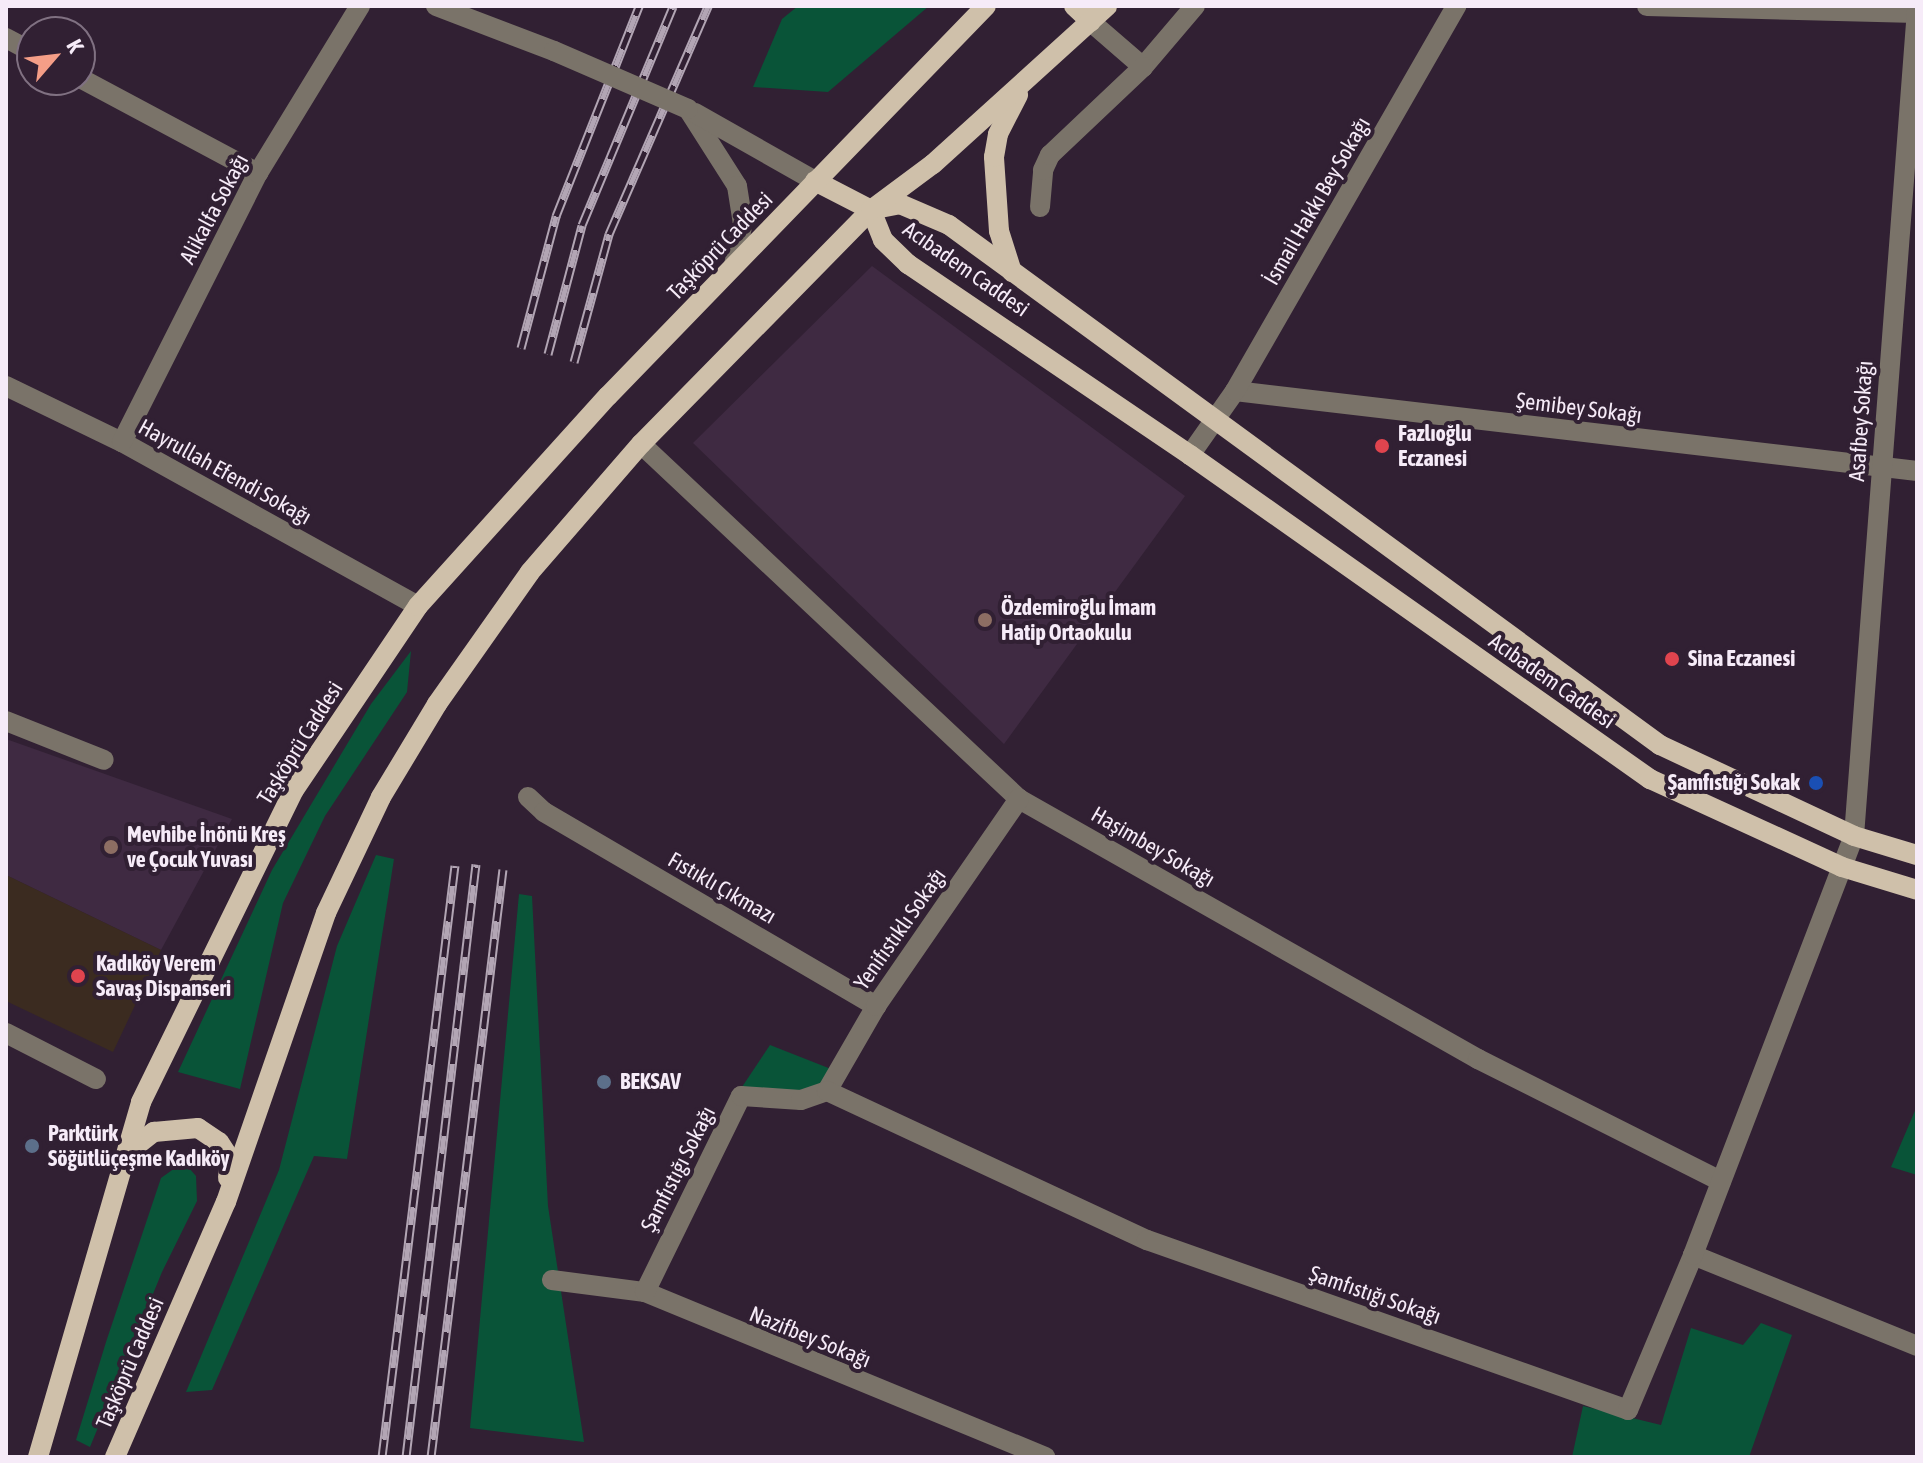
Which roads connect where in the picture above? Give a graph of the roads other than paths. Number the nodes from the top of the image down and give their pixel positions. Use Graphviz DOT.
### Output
graph roads {
  1 [pos="360,6"];
  2 [pos="436,6"];
  3 [pos="986,6"];
  4 [pos="1074,6"];
  5 [pos="1107,6"];
  6 [pos="1195,6"];
  7 [pos="1456,6"];
  8 [pos="1647,6"];
  9 [pos="1917,12"];
  10 [pos="1091,22"];
  11 [pos="1143,67"];
  12 [pos="1023,84"];
  13 [pos="96,87"];
  14 [pos="688,109"];
  15 [pos="258,173"];
  16 [pos="815,181"];
  17 [pos="1040,207"];
  18 [pos="871,210"];
  19 [pos="734,265"];
  20 [pos="1012,272"];
  21 [pos="6,386"];
  22 [pos="1235,391"];
  23 [pos="1217,418"];
  24 [pos="122,442"];
  25 [pos="641,444"];
  26 [pos="1190,455"];
  27 [pos="1882,468"];
  28 [pos="1917,471"];
  29 [pos="418,606"];
  30 [pos="6,721"];
  31 [pos="104,760"];
  32 [pos="528,797"];
  33 [pos="1019,799"];
  34 [pos="1854,836"];
  35 [pos="1917,855"];
  36 [pos="1842,867"];
  37 [pos="1917,890"];
  38 [pos="876,1006"];
  39 [pos="6,1033"];
  40 [pos="96,1079"];
  41 [pos="827,1091"];
  42 [pos="128,1152"];
  43 [pos="1721,1181"];
  44 [pos="226,1202"];
  45 [pos="1693,1255"];
  46 [pos="552,1280"];
  47 [pos="645,1292"];
  48 [pos="1917,1346"];
  49 [pos="38,1457"];
  50 [pos="115,1457"];
  51 [pos="1045,1457"];
  1 -- 15 [label="street, Alikalfa Sokağı"];
  2 -- 14 [label="street, bridge"];
  3 -- 16 [label="main road, Taşköprü Caddesi"];
  4 -- 10 [label="main road"];
  5 -- 10 [label="main road, Taşköprü Caddesi"];
  6 -- 11 [label="street"];
  7 -- 22 [label="street, İsmail Hakkı Bey Sokağı"];
  8 -- 9 [label="street"];
  9 -- 27 [label="street, Asafbey Sokağı"];
  10 -- 11 [label="street"];
  10 -- 12 [label="main road, Taşköprü Caddesi"];
  11 -- 17 [label="street"];
  12 -- 18 [label="main road, Taşköprü Caddesi"];
  12 -- 20 [label="main road"];
  13 -- 15 [label="street"];
  14 -- 16 [label="street"];
  14 -- 19 [label="street"];
  15 -- 24 [label="street, Alikalfa Sokağı"];
  16 -- 18 [label="main road"];
  16 -- 19 [label="main road, Taşköprü Caddesi"];
  18 -- 20 [label="main road, Acıbadem Caddesi"];
  18 -- 25 [label="main road, Taşköprü Caddesi"];
  18 -- 26 [label="main road, Acıbadem Caddesi"];
  19 -- 29 [label="main road, Taşköprü Caddesi"];
  20 -- 23 [label="main road, Acıbadem Caddesi"];
  21 -- 24 [label="street, Hayrullah Efendi Sokağı"];
  22 -- 23 [label="street, İsmail Hakkı Bey Sokağı"];
  22 -- 27 [label="street, Şemibey Sokağı"];
  23 -- 26 [label="street"];
  23 -- 34 [label="main road, Acıbadem Caddesi"];
  24 -- 29 [label="street, Hayrullah Efendi Sokağı"];
  25 -- 33 [label="street, Haşimbey Sokağı"];
  25 -- 44 [label="main road, Taşköprü Caddesi"];
  26 -- 36 [label="main road, Acıbadem Caddesi"];
  27 -- 28 [label="street, Şemibey Sokağı"];
  27 -- 34 [label="street, Asafbey Sokağı"];
  29 -- 42 [label="main road, Taşköprü Caddesi"];
  30 -- 31 [label="street"];
  32 -- 38 [label="street, Fıstıklı Çıkmazı"];
  33 -- 38 [label="street, Yenifıstıklı Sokağı"];
  33 -- 43 [label="street, Haşimbey Sokağı"];
  34 -- 35 [label="main road, Acıbadem Caddesi"];
  34 -- 36 [label="street, Şamfıstığı Sokağı"];
  36 -- 37 [label="main road, Acıbadem Caddesi"];
  36 -- 43 [label="street, Şamfıstığı Sokağı"];
  38 -- 41 [label="street, Yenifıstıklı Sokağı"];
  39 -- 40 [label="street"];
  41 -- 45 [label="street, Şamfıstığı Sokağı"];
  41 -- 47 [label="street, Şamfıstığı Sokağı"];
  42 -- 44 [label="main road"];
  42 -- 49 [label="main road, Taşköprü Caddesi"];
  43 -- 45 [label="street, Şamfıstığı Sokağı"];
  44 -- 50 [label="main road, Taşköprü Caddesi"];
  45 -- 48 [label="street"];
  46 -- 47 [label="street, Nazifbey Sokağı"];
  47 -- 51 [label="street, Nazifbey Sokağı"];
}
